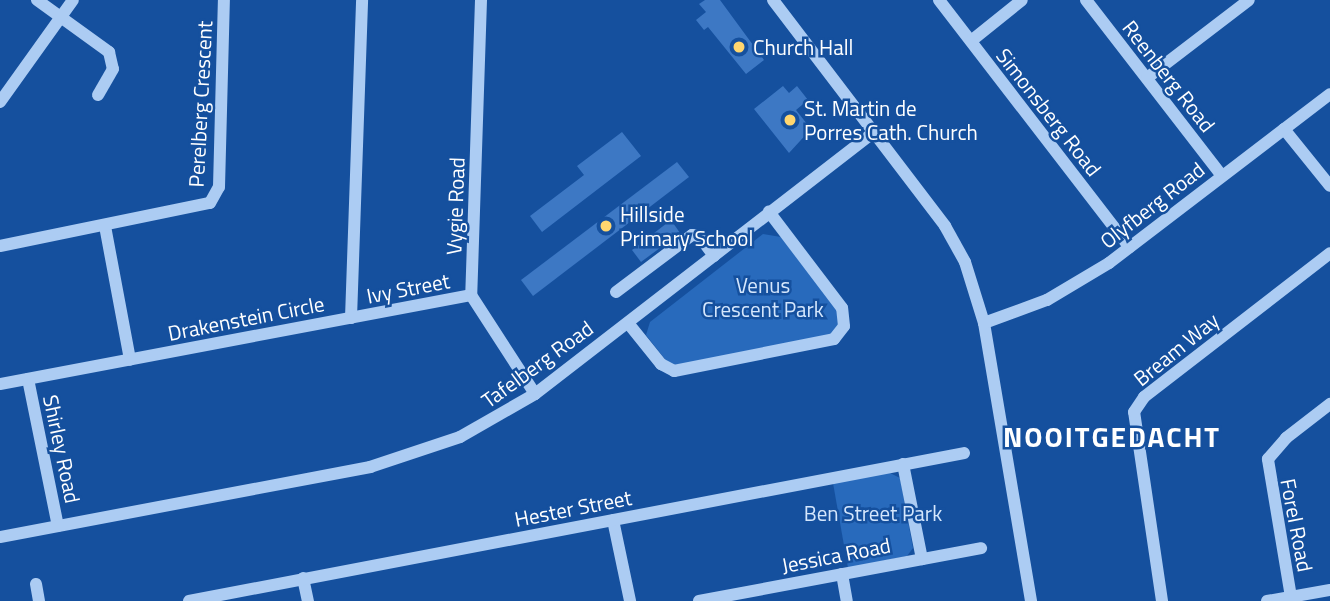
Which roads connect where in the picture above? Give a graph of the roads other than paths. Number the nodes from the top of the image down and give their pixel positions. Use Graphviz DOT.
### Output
graph roads {
  1 [pos="37,0"];
  2 [pos="73,0"];
  3 [pos="224,0"];
  4 [pos="362,0"];
  5 [pos="481,0"];
  6 [pos="773,0"];
  7 [pos="939,0"];
  8 [pos="1022,0"];
  9 [pos="1086,0"];
  10 [pos="1249,0"];
  11 [pos="61,17"];
  12 [pos="971,41"];
  13 [pos="1147,78"];
  14 [pos="1330,94"];
  15 [pos="98,96"];
  16 [pos="0,102"];
  17 [pos="1284,129"];
  18 [pos="874,132"];
  19 [pos="1222,176"];
  20 [pos="1330,186"];
  21 [pos="769,212"];
  22 [pos="105,226"];
  23 [pos="0,246"];
  24 [pos="1129,247"];
  25 [pos="1330,253"];
  26 [pos="714,256"];
  27 [pos="616,292"];
  28 [pos="471,296"];
  29 [pos="351,318"];
  30 [pos="628,323"];
  31 [pos="984,323"];
  32 [pos="130,360"];
  33 [pos="28,379"];
  34 [pos="0,384"];
  35 [pos="535,394"];
  36 [pos="1330,404"];
  37 [pos="964,453"];
  38 [pos="903,464"];
  39 [pos="613,520"];
  40 [pos="58,526"];
  41 [pos="0,537"];
  42 [pos="981,548"];
  43 [pos="922,558"];
  44 [pos="842,574"];
  45 [pos="303,578"];
  46 [pos="36,584"];
  47 [pos="1330,590"];
  48 [pos="1291,597"];
  49 [pos="39,601"];
  50 [pos="188,601"];
  51 [pos="308,601"];
  52 [pos="629,601"];
  53 [pos="699,601"];
  54 [pos="847,601"];
  55 [pos="1031,601"];
  56 [pos="1162,601"];
  57 [pos="1267,601"];
  1 -- 11 [label="street"];
  2 -- 11 [label="street"];
  3 -- 22 [label="street, Perelberg Crescent"];
  4 -- 29 [label="street, Drakenstein Circle"];
  5 -- 28 [label="street, Vygie Road"];
  6 -- 18 [label="street"];
  7 -- 12 [label="street, Simonsberg Road"];
  8 -- 12 [label="street"];
  9 -- 13 [label="street, Reenberg Road"];
  10 -- 13 [label="street"];
  11 -- 15 [label="street"];
  11 -- 16 [label="street"];
  12 -- 24 [label="street, Simonsberg Road"];
  13 -- 19 [label="street, Reenberg Road"];
  14 -- 17 [label="street, Olyfberg Road"];
  17 -- 19 [label="street, Olyfberg Road"];
  17 -- 20 [label="street"];
  18 -- 21 [label="street, Tafelberg Road"];
  18 -- 31 [label="street"];
  19 -- 24 [label="street, Olyfberg Road"];
  21 -- 26 [label="street, Tafelberg Road"];
  21 -- 30 [label="street"];
  22 -- 23 [label="street, Perelberg Crescent"];
  22 -- 32 [label="street"];
  24 -- 31 [label="street, Olyfberg Road"];
  25 -- 56 [label="street, Bream Way"];
  26 -- 27 [label="street"];
  26 -- 30 [label="street, Tafelberg Road"];
  28 -- 29 [label="street, Ivy Street"];
  28 -- 35 [label="street"];
  29 -- 32 [label="street, Drakenstein Circle"];
  30 -- 35 [label="street, Tafelberg Road"];
  31 -- 55 [label="street"];
  32 -- 33 [label="street, Drakenstein Circle"];
  33 -- 34 [label="street, Drakenstein Circle"];
  33 -- 40 [label="street, Shirley Road"];
  35 -- 40 [label="street, Tafelberg Road"];
  36 -- 48 [label="street, Forel Road"];
  37 -- 38 [label="street, Hester Street"];
  38 -- 39 [label="street, Hester Street"];
  38 -- 43 [label="street"];
  39 -- 45 [label="street, Hester Street"];
  39 -- 52 [label="street"];
  40 -- 41 [label="street, Tafelberg Road"];
  42 -- 43 [label="street, Jessica Road"];
  43 -- 44 [label="street, Jessica Road"];
  44 -- 53 [label="street, Jessica Road"];
  44 -- 54 [label="street"];
  45 -- 50 [label="street, Hester Street"];
  45 -- 51 [label="street"];
  46 -- 49 [label="street"];
  47 -- 48 [label="street"];
  48 -- 57 [label="street"];
}
